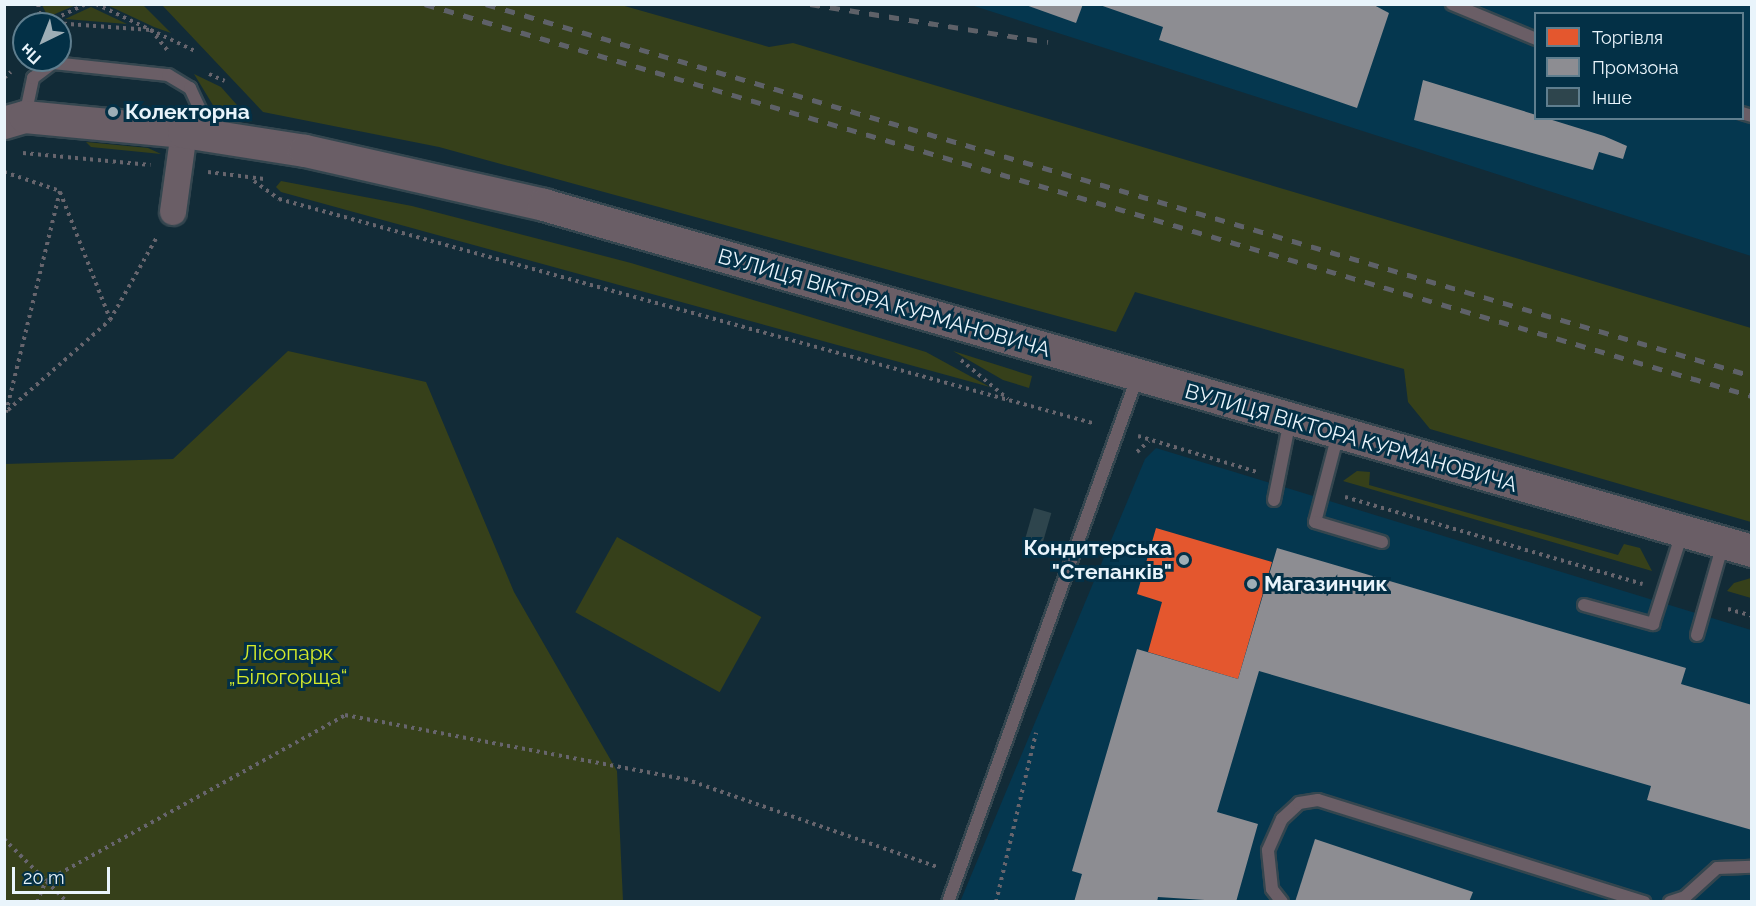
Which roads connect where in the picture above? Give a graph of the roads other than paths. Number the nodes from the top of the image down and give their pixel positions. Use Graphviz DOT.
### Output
graph roads {
  1 [pos="1452,4"];
  2 [pos="1534,38"];
  3 [pos="14,131"];
  4 [pos="198,134"];
  5 [pos="174,212"];
  6 [pos="1137,378"];
  7 [pos="1290,420"];
  8 [pos="1338,434"];
  9 [pos="1274,500"];
  10 [pos="1682,531"];
  11 [pos="1382,542"];
  12 [pos="1738,547"];
  13 [pos="1584,605"];
  14 [pos="1697,635"];
  15 [pos="1752,867"];
  16 [pos="948,902"];
  17 [pos="1282,902"];
  18 [pos="1644,902"];
  19 [pos="1670,902"];
  1 -- 2 [label="lane"];
  3 -- 4 [label="street, ВУЛИЦЯ ВІКТОРА КУРМАНОВИЧА"];
  3 -- 4 [label="lane"];
  4 -- 5 [label="street"];
  4 -- 6 [label="street, ВУЛИЦЯ ВІКТОРА КУРМАНОВИЧА"];
  6 -- 7 [label="street, ВУЛИЦЯ ВІКТОРА КУРМАНОВИЧА"];
  6 -- 16 [label="lane"];
  7 -- 8 [label="street, ВУЛИЦЯ ВІКТОРА КУРМАНОВИЧА"];
  7 -- 9 [label="lane"];
  8 -- 10 [label="street, ВУЛИЦЯ ВІКТОРА КУРМАНОВИЧА"];
  8 -- 11 [label="lane"];
  10 -- 12 [label="street, ВУЛИЦЯ ВІКТОРА КУРМАНОВИЧА"];
  10 -- 13 [label="lane"];
  12 -- 14 [label="lane"];
  15 -- 19 [label="lane"];
  17 -- 18 [label="lane"];
}
